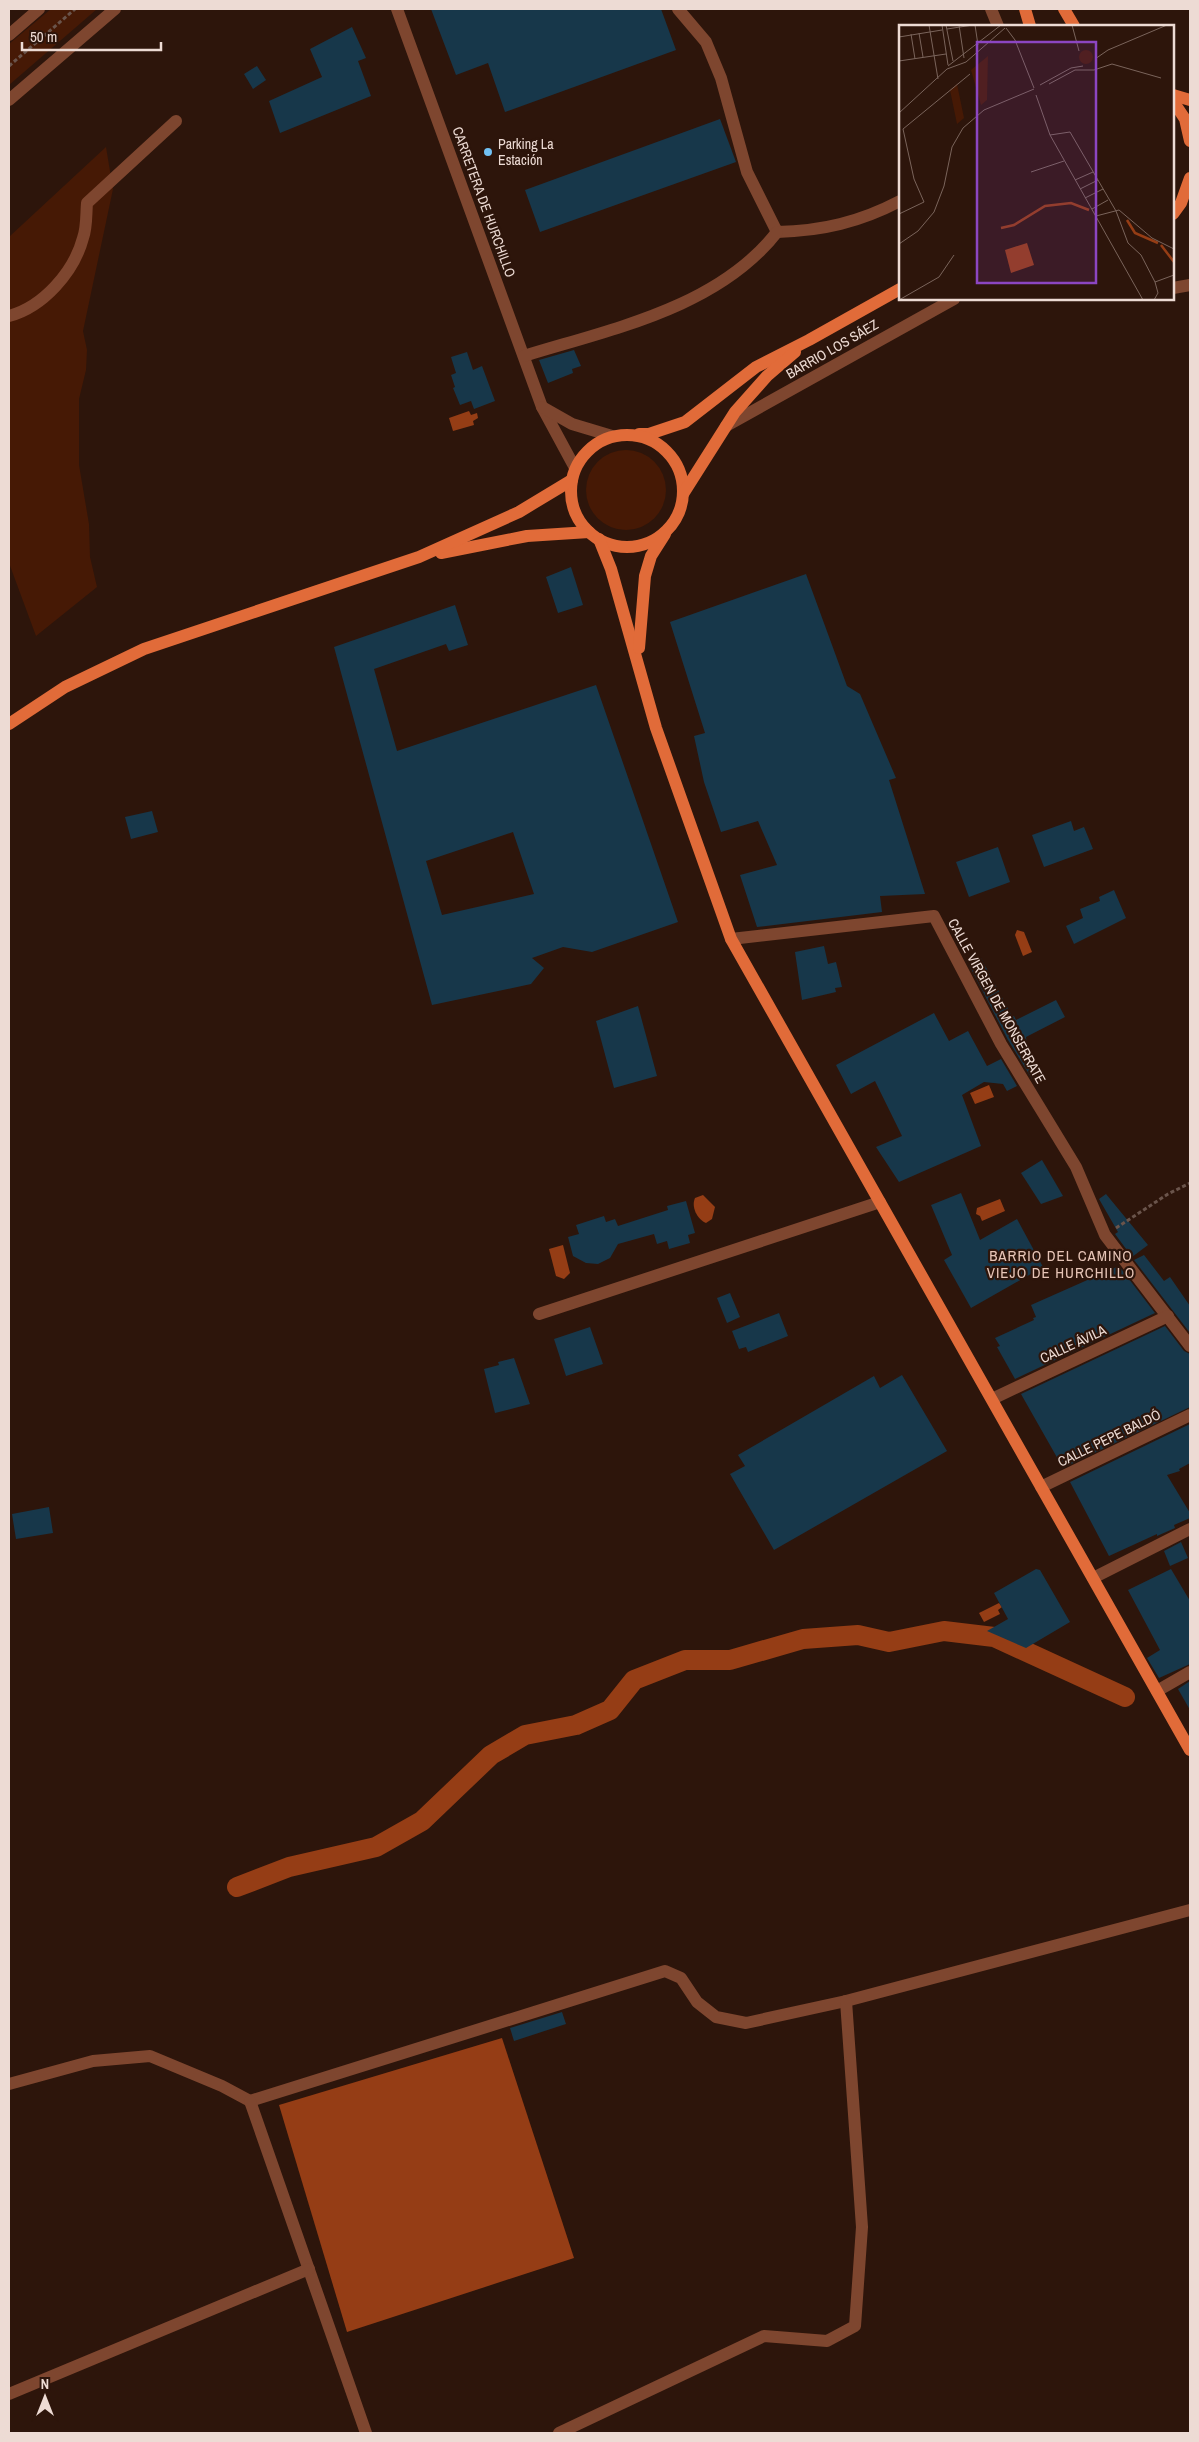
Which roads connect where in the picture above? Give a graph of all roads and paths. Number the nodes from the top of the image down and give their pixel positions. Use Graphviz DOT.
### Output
graph roads {
  1 [pos="39,9"];
  2 [pos="75,9"];
  3 [pos="115,9"];
  4 [pos="397,9"];
  5 [pos="678,9"];
  6 [pos="992,9"];
  7 [pos="1025,9"];
  8 [pos="1064,9"];
  9 [pos="9,17"];
  10 [pos="998,25"];
  11 [pos="1030,25"];
  12 [pos="1073,25"];
  13 [pos="10,33"];
  14 [pos="9,66"];
  15 [pos="1174,95"];
  16 [pos="9,100"];
  17 [pos="1190,100"];
  18 [pos="1174,102"];
  19 [pos="176,121"];
  20 [pos="1190,141"];
  21 [pos="1190,180"];
  22 [pos="899,202"];
  23 [pos="1174,213"];
  24 [pos="777,232"];
  25 [pos="899,290"];
  26 [pos="952,300"];
  27 [pos="9,316"];
  28 [pos="809,340"];
  29 [pos="524,356"];
  30 [pos="542,407"];
  31 [pos="726,426"];
  32 [pos="632,434"];
  33 [pos="612,436"];
  34 [pos="573,474"];
  35 [pos="683,494"];
  36 [pos="672,524"];
  37 [pos="594,536"];
  38 [pos="419,557"];
  39 [pos="638,658"];
  40 [pos="9,724"];
  41 [pos="731,939"];
  42 [pos="1190,1183"];
  43 [pos="880,1202"];
  44 [pos="1105,1235"];
  45 [pos="539,1314"];
  46 [pos="1168,1316"];
  47 [pos="1190,1346"];
  48 [pos="992,1399"];
  49 [pos="1190,1416"];
  50 [pos="1042,1487"];
  51 [pos="1190,1530"];
  52 [pos="1093,1578"];
  53 [pos="1190,1672"];
  54 [pos="1157,1691"];
  55 [pos="1190,1750"];
  56 [pos="1190,1910"];
  57 [pos="846,2001"];
  58 [pos="9,2084"];
  59 [pos="250,2101"];
  60 [pos="309,2269"];
  61 [pos="9,2394"];
  62 [pos="366,2433"];
  63 [pos="560,2433"];
  1 -- 13 [label="street"];
  2 -- 14 [label="path"];
  3 -- 16 [label="street"];
  4 -- 29 [label="street, CARRETERA DE HURCHILLO"];
  5 -- 24 [label="street"];
  6 -- 10 [label="street"];
  7 -- 11 [label="main road"];
  8 -- 12 [label="main road"];
  9 -- 13 [label="street"];
  15 -- 17 [label="main road"];
  18 -- 20 [label="main road"];
  19 -- 27 [label="street"];
  21 -- 23 [label="main road"];
  22 -- 24 [label="street"];
  24 -- 29 [label="street"];
  25 -- 28 [label="main road"];
  26 -- 31 [label="street, BARRIO LOS SÁEZ"];
  28 -- 31 [label="main road"];
  28 -- 32 [label="main road"];
  29 -- 30 [label="street, CARRETERA DE HURCHILLO"];
  30 -- 33 [label="street"];
  30 -- 34 [label="street, CARRETERA DE HURCHILLO"];
  31 -- 35 [label="main road"];
  32 -- 33 [label="main road"];
  32 -- 35 [label="main road"];
  33 -- 34 [label="main road"];
  34 -- 37 [label="main road"];
  34 -- 38 [label="main road"];
  35 -- 36 [label="main road"];
  36 -- 37 [label="main road"];
  36 -- 39 [label="main road"];
  37 -- 38 [label="main road"];
  37 -- 39 [label="main road"];
  38 -- 40 [label="main road"];
  39 -- 41 [label="main road"];
  41 -- 43 [label="main road"];
  41 -- 44 [label="street, CALLE VIRGEN DE MONSERRATE"];
  42 -- 44 [label="path"];
  43 -- 45 [label="street"];
  43 -- 48 [label="main road"];
  44 -- 46 [label="street, CALLE VIRGEN DE MONSERRATE"];
  46 -- 47 [label="street, CALLE VIRGEN DE MONSERRATE"];
  46 -- 48 [label="street, CALLE ÁVILA"];
  48 -- 50 [label="main road"];
  49 -- 50 [label="street, CALLE PEPE BALDÓ"];
  50 -- 52 [label="main road"];
  51 -- 52 [label="street"];
  52 -- 54 [label="main road"];
  53 -- 54 [label="street"];
  54 -- 55 [label="main road"];
  56 -- 57 [label="street"];
  57 -- 59 [label="street"];
  57 -- 63 [label="street"];
  58 -- 59 [label="street"];
  59 -- 60 [label="street"];
  60 -- 61 [label="street"];
  60 -- 62 [label="street"];
}
